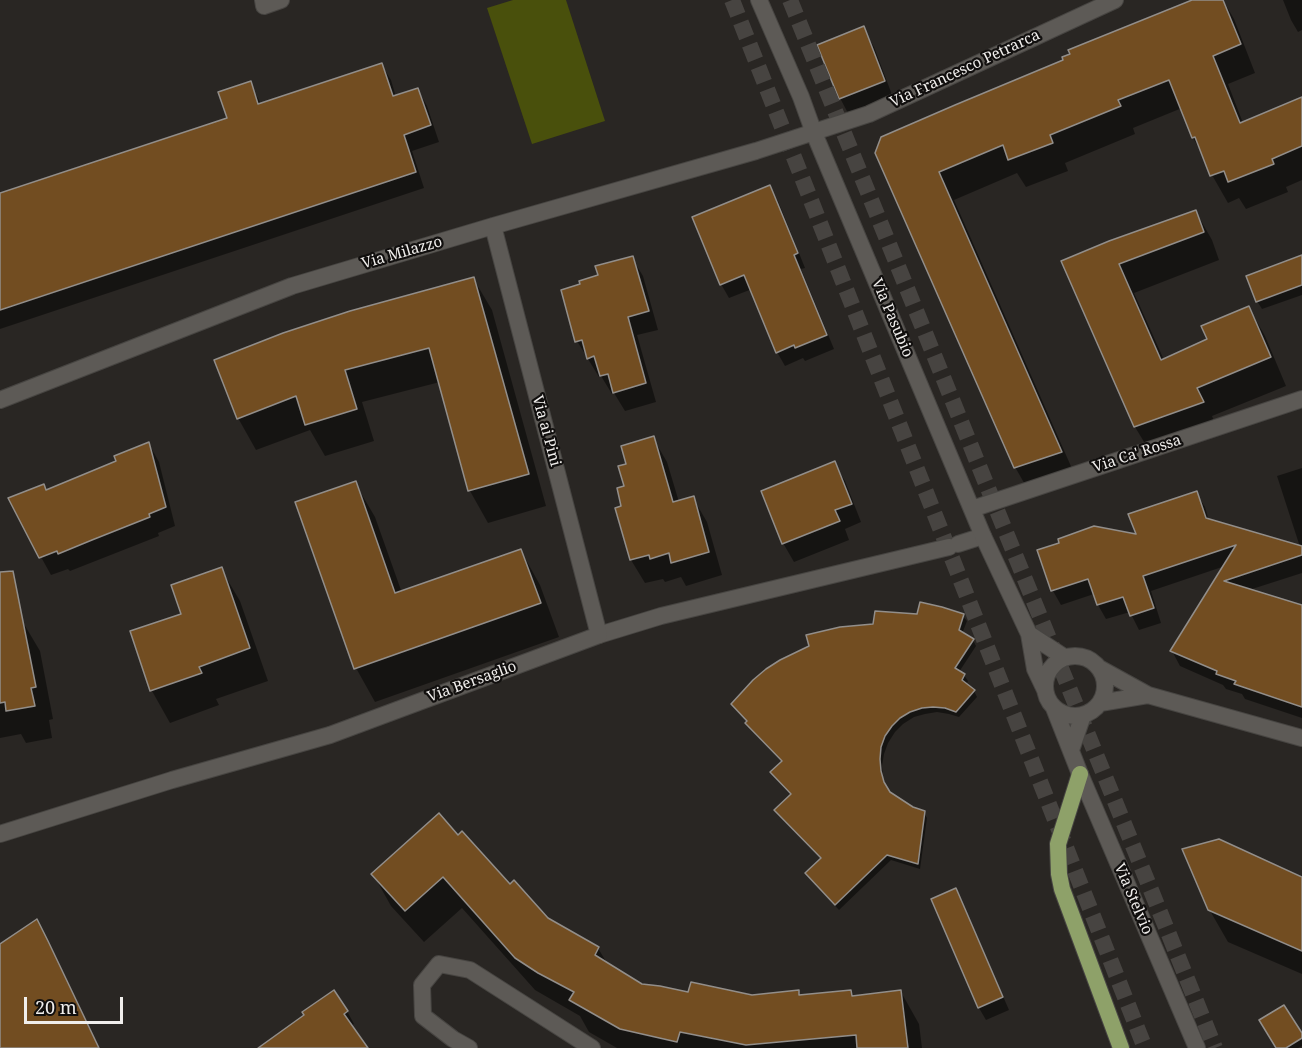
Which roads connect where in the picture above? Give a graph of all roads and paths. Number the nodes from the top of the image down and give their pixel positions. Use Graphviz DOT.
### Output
graph roads {
  1 [pos="263,0"];
  2 [pos="281,0"];
  3 [pos="759,0"];
  4 [pos="1115,0"];
  5 [pos="814,133"];
  6 [pos="493,226"];
  7 [pos="1302,399"];
  8 [pos="0,400"];
  9 [pos="972,509"];
  10 [pos="983,536"];
  11 [pos="1029,634"];
  12 [pos="599,635"];
  13 [pos="1064,657"];
  14 [pos="1099,668"];
  15 [pos="1045,690"];
  16 [pos="1148,695"];
  17 [pos="1100,703"];
  18 [pos="1054,708"];
  19 [pos="1083,715"];
  20 [pos="1302,738"];
  21 [pos="1071,750"];
  22 [pos="1080,774"];
  23 [pos="0,834"];
  24 [pos="469,1048"];
  25 [pos="592,1048"];
  26 [pos="1121,1048"];
  27 [pos="1197,1048"];
  1 -- 2 [label="street"];
  3 -- 5 [label="street, Via Pasubio"];
  4 -- 5 [label="street, Via Francesco Petrarca"];
  5 -- 6 [label="street, Via Milazzo"];
  5 -- 9 [label="street, Via Pasubio"];
  6 -- 8 [label="street, Via Milazzo"];
  6 -- 12 [label="street, Via ai Pini"];
  7 -- 9 [label="street, Via Ca' Rossa"];
  9 -- 10 [label="street, Via Pasubio"];
  10 -- 11 [label="street, Via Pasubio"];
  10 -- 12 [label="street, Via Bersaglio"];
  11 -- 13 [label="street"];
  11 -- 15 [label="street, Via Pasubio"];
  12 -- 23 [label="street, Via Bersaglio"];
  13 -- 14 [label="street"];
  13 -- 15 [label="street"];
  14 -- 16 [label="street"];
  14 -- 17 [label="street"];
  15 -- 18 [label="street"];
  16 -- 17 [label="street"];
  16 -- 20 [label="street"];
  17 -- 19 [label="street"];
  18 -- 19 [label="street"];
  18 -- 21 [label="street, Via Stelvio"];
  19 -- 21 [label="street"];
  21 -- 22 [label="street, Via Stelvio"];
  22 -- 26 [label="highway"];
  22 -- 27 [label="street, Via Stelvio"];
  24 -- 25 [label="street"];
}
